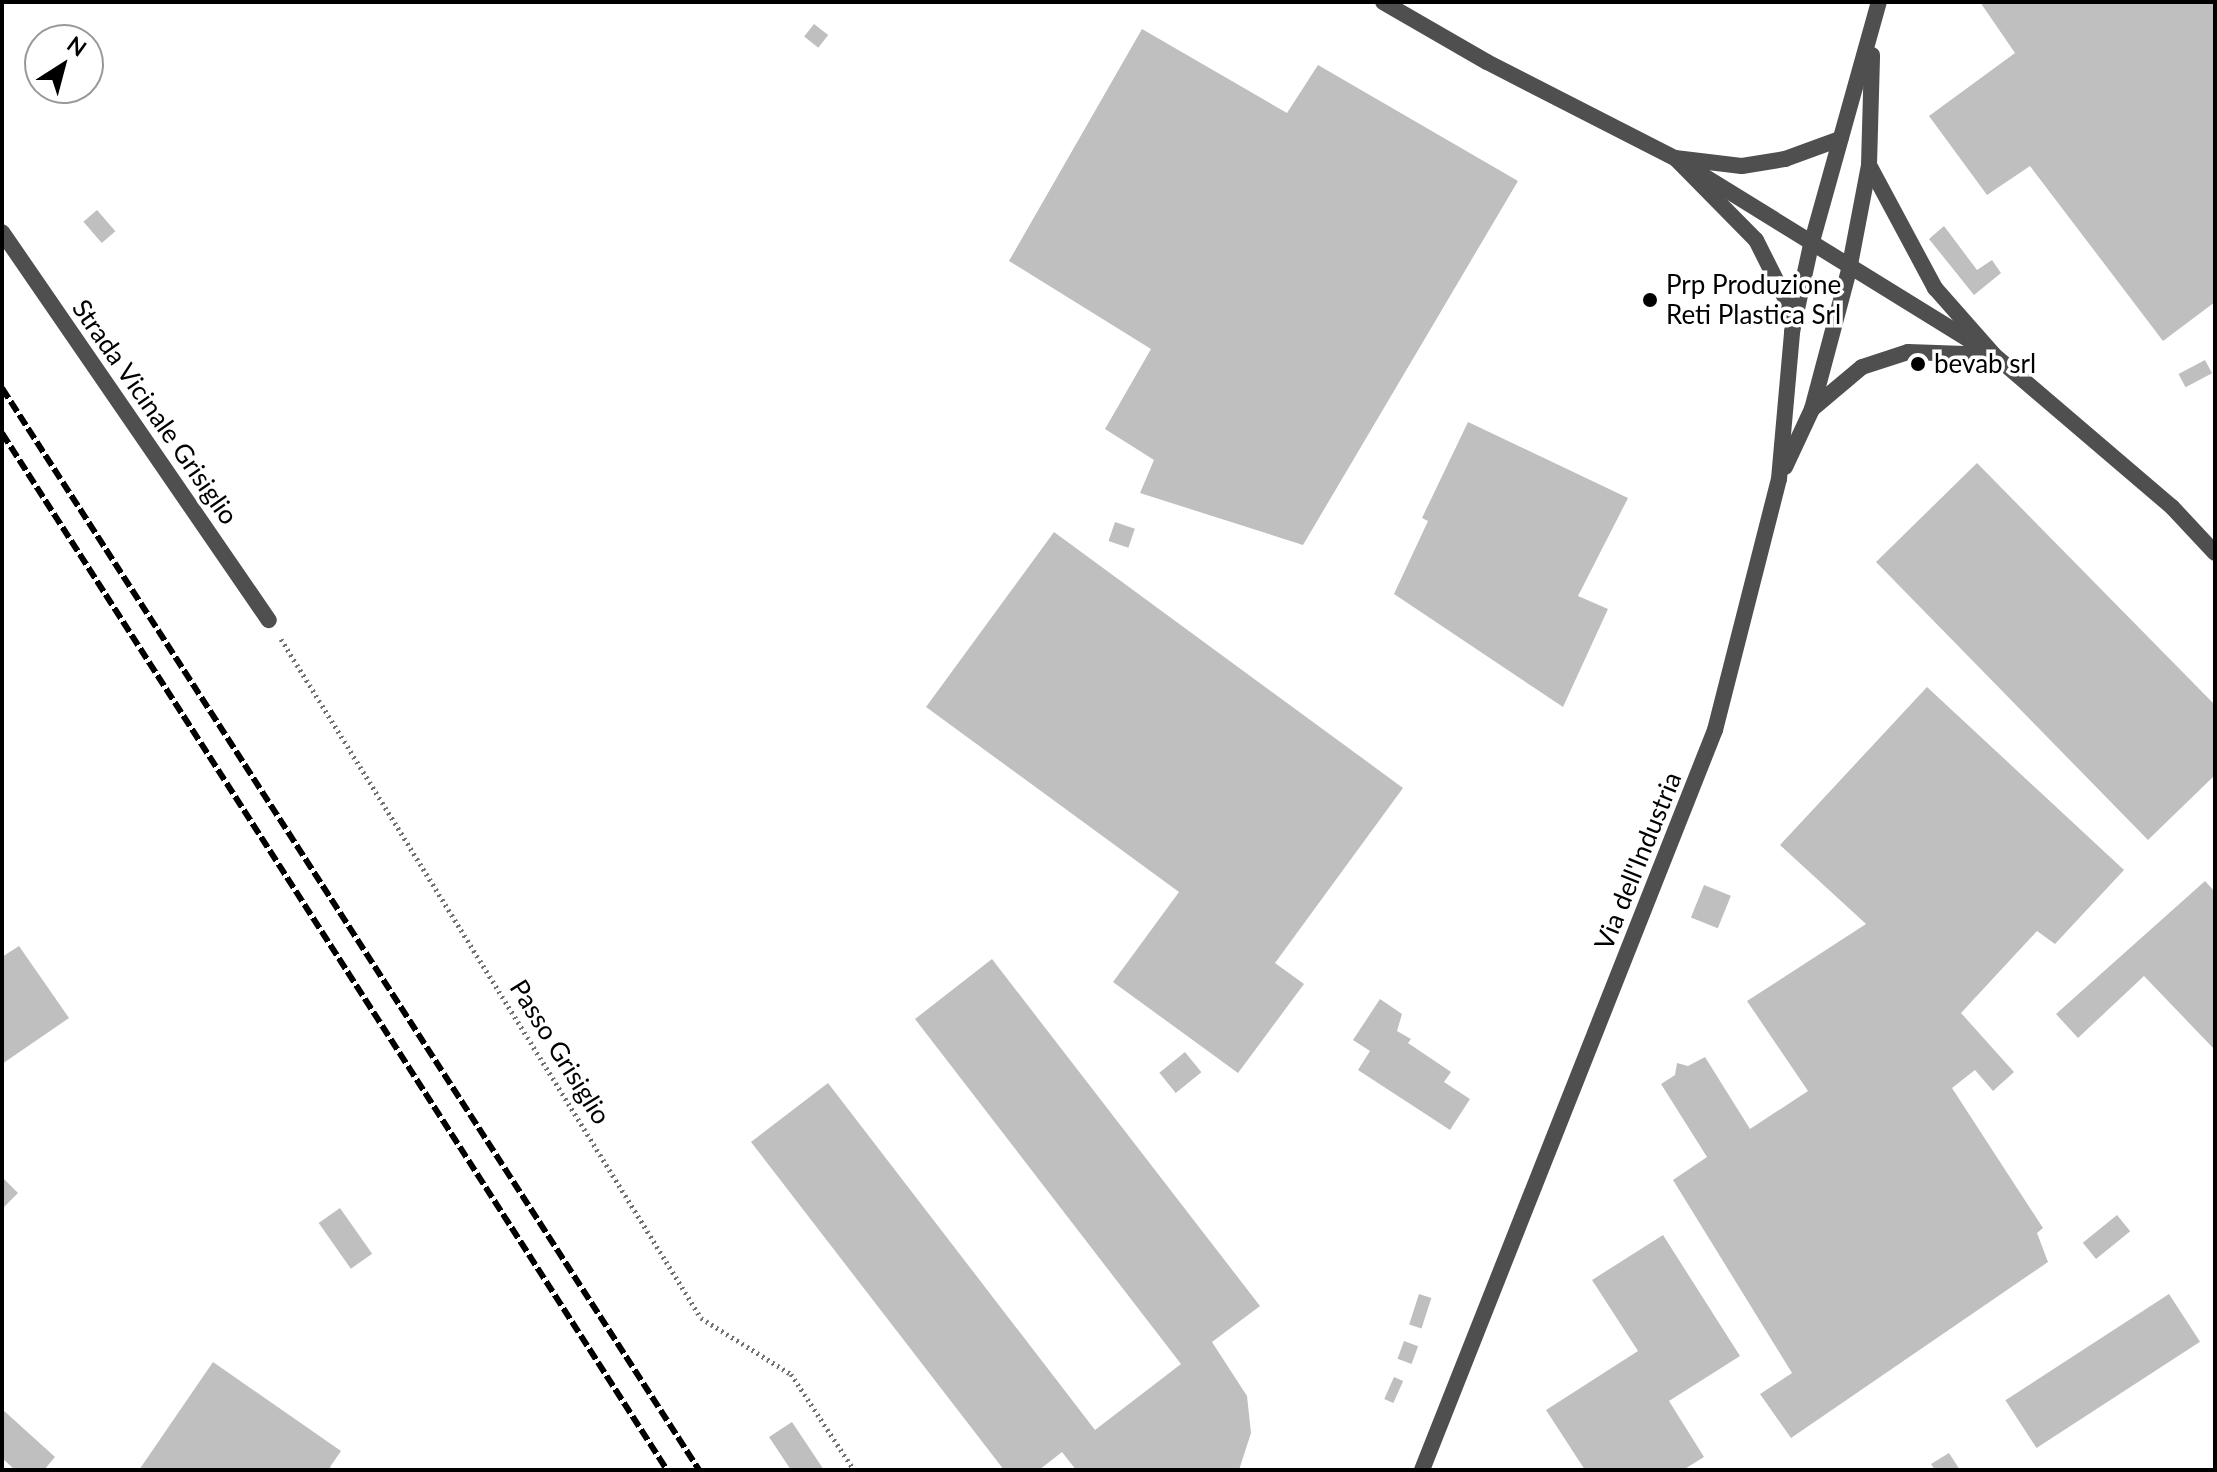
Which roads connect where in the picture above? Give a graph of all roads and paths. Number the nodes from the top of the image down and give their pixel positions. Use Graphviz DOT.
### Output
graph roads {
  1 [pos="1383,2"];
  2 [pos="1879,2"];
  3 [pos="1872,36"];
  4 [pos="1840,139"];
  5 [pos="1675,158"];
  6 [pos="1869,165"];
  7 [pos="2,232"];
  8 [pos="1811,245"];
  9 [pos="1849,270"];
  10 [pos="1795,318"];
  11 [pos="1994,355"];
  12 [pos="1812,409"];
  13 [pos="1779,479"];
  14 [pos="2215,553"];
  15 [pos="269,620"];
  16 [pos="854,1470"];
  17 [pos="1422,1470"];
  1 -- 5 [label="street"];
  2 -- 3 [label="street"];
  3 -- 4 [label="street, Via dell'Industria"];
  3 -- 6 [label="street"];
  4 -- 5 [label="street"];
  4 -- 8 [label="street, Via dell'Industria"];
  5 -- 8 [label="street"];
  5 -- 10 [label="street"];
  6 -- 9 [label="street"];
  6 -- 11 [label="street"];
  7 -- 15 [label="street, Strada Vicinale Grisiglio"];
  8 -- 9 [label="street"];
  8 -- 10 [label="street, Via dell'Industria"];
  9 -- 11 [label="street"];
  9 -- 12 [label="street"];
  10 -- 13 [label="street, Via dell'Industria"];
  11 -- 12 [label="street"];
  11 -- 14 [label="street"];
  12 -- 13 [label="street"];
  13 -- 17 [label="street, Via dell'Industria"];
  15 -- 16 [label="path, Passo Grisiglio"];
}
